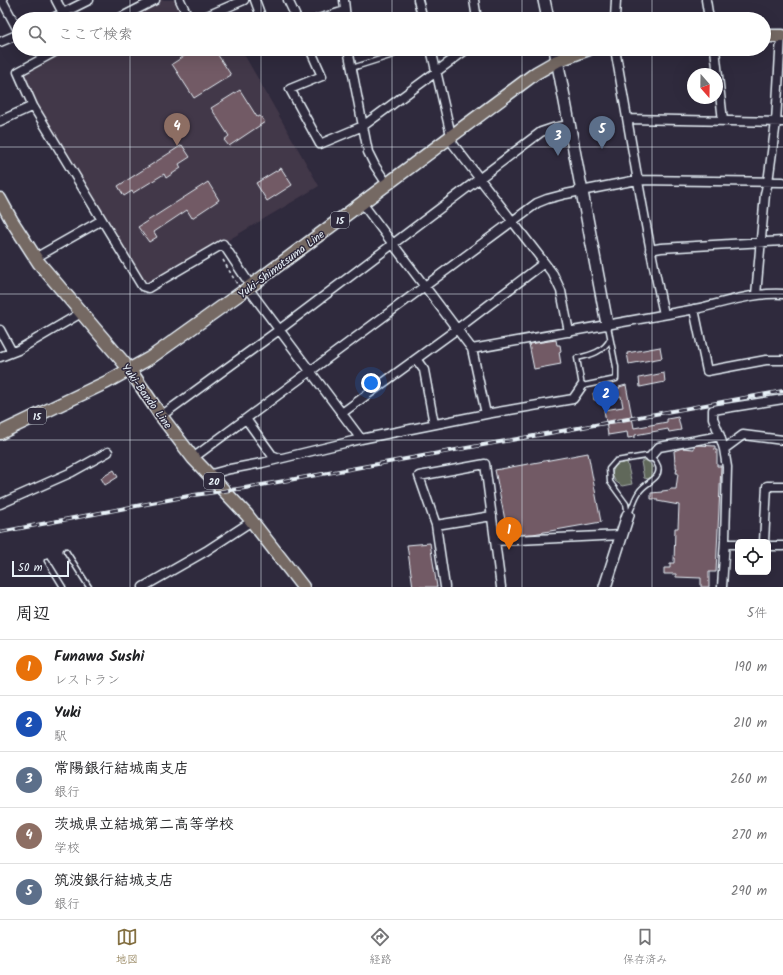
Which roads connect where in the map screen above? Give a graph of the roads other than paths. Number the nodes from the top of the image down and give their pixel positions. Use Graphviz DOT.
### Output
graph roads {
  1 [pos="2,0"];
  2 [pos="56,0"];
  3 [pos="89,0"];
  4 [pos="155,0"];
  5 [pos="180,0"];
  6 [pos="244,0"];
  7 [pos="255,0"];
  8 [pos="288,0"];
  9 [pos="344,0"];
  10 [pos="418,0"];
  11 [pos="474,0"];
  12 [pos="544,0"];
  13 [pos="616,0"];
  14 [pos="706,0"];
  15 [pos="233,2"];
  16 [pos="63,12"];
  17 [pos="71,12"];
  18 [pos="132,12"];
  19 [pos="186,12"];
  20 [pos="214,12"];
  21 [pos="259,12"];
  22 [pos="294,12"];
  23 [pos="345,12"];
  24 [pos="421,12"];
  25 [pos="476,12"];
  26 [pos="547,12"];
  27 [pos="615,12"];
  28 [pos="708,12"];
  29 [pos="12,19"];
  30 [pos="12,36"];
  31 [pos="771,36"];
  32 [pos="782,36"];
  33 [pos="0,42"];
  34 [pos="47,56"];
  35 [pos="313,56"];
  36 [pos="349,56"];
  37 [pos="390,56"];
  38 [pos="433,56"];
  39 [pos="458,56"];
  40 [pos="555,56"];
  41 [pos="556,56"];
  42 [pos="616,56"];
  43 [pos="716,56"];
  44 [pos="352,68"];
  45 [pos="437,72"];
  46 [pos="33,106"];
  47 [pos="628,119"];
  48 [pos="0,121"];
  49 [pos="723,121"];
  50 [pos="779,122"];
  51 [pos="569,125"];
  52 [pos="363,126"];
  53 [pos="451,136"];
  54 [pos="480,179"];
  55 [pos="637,180"];
  56 [pos="768,182"];
  57 [pos="783,182"];
  58 [pos="387,184"];
  59 [pos="581,191"];
  60 [pos="0,199"];
  61 [pos="362,203"];
  62 [pos="102,220"];
  63 [pos="512,220"];
  64 [pos="783,241"];
  65 [pos="761,242"];
  66 [pos="393,244"];
  67 [pos="650,250"];
  68 [pos="35,258"];
  69 [pos="544,263"];
  70 [pos="425,287"];
  71 [pos="246,289"];
  72 [pos="783,294"];
  73 [pos="756,295"];
  74 [pos="694,309"];
  75 [pos="81,313"];
  76 [pos="664,314"];
  77 [pos="608,324"];
  78 [pos="0,330"];
  79 [pos="279,330"];
  80 [pos="457,330"];
  81 [pos="569,332"];
  82 [pos="610,339"];
  83 [pos="472,349"];
  84 [pos="12,352"];
  85 [pos="0,357"];
  86 [pos="416,359"];
  87 [pos="783,360"];
  88 [pos="130,370"];
  89 [pos="310,371"];
  90 [pos="582,386"];
  91 [pos="783,399"];
  92 [pos="342,413"];
  93 [pos="486,414"];
  94 [pos="161,416"];
  95 [pos="246,419"];
  96 [pos="434,424"];
  97 [pos="0,433"];
  98 [pos="720,436"];
  99 [pos="361,439"];
  100 [pos="783,440"];
  101 [pos="724,449"];
  102 [pos="108,452"];
  103 [pos="650,457"];
  104 [pos="193,458"];
  105 [pos="279,458"];
  106 [pos="208,475"];
  107 [pos="783,486"];
  108 [pos="0,504"];
  109 [pos="628,514"];
  110 [pos="492,516"];
  111 [pos="252,521"];
  112 [pos="436,525"];
  113 [pos="622,535"];
  114 [pos="764,539"];
  115 [pos="495,541"];
  116 [pos="725,544"];
  117 [pos="735,544"];
  118 [pos="771,546"];
  119 [pos="783,546"];
  120 [pos="66,551"];
  121 [pos="47,561"];
  122 [pos="63,587"];
  123 [pos="89,587"];
  124 [pos="143,587"];
  125 [pos="303,587"];
  126 [pos="445,587"];
  127 [pos="501,587"];
  128 [pos="605,587"];
  129 [pos="722,587"];
  1 -- 29 [label="street"];
  2 -- 16 [label="street"];
  3 -- 17 [label="street"];
  4 -- 18 [label="street"];
  5 -- 19 [label="street"];
  6 -- 15 [label="street"];
  7 -- 21 [label="street"];
  8 -- 22 [label="street"];
  9 -- 23 [label="street"];
  10 -- 24 [label="street"];
  11 -- 25 [label="street"];
  12 -- 26 [label="street"];
  13 -- 27 [label="street"];
  14 -- 28 [label="street"];
  15 -- 20 [label="street"];
  30 -- 33 [label="street"];
  31 -- 32 [label="main road"];
  32 -- 50 [label="street"];
  34 -- 46 [label="street"];
  35 -- 52 [label="street"];
  36 -- 44 [label="street"];
  37 -- 44 [label="lane"];
  38 -- 45 [label="street"];
  39 -- 45 [label="street"];
  40 -- 53 [label="main road, Yuki-Shimotsuma Line / 15"];
  41 -- 51 [label="street"];
  42 -- 47 [label="street"];
  43 -- 49 [label="street"];
  44 -- 52 [label="street"];
  45 -- 52 [label="street"];
  45 -- 53 [label="street"];
  46 -- 48 [label="street"];
  46 -- 62 [label="street"];
  47 -- 49 [label="street"];
  47 -- 55 [label="street"];
  49 -- 50 [label="street"];
  50 -- 56 [label="street"];
  51 -- 54 [label="street"];
  51 -- 59 [label="street"];
  52 -- 58 [label="street"];
  53 -- 54 [label="street"];
  53 -- 58 [label="main road, Yuki-Shimotsuma Line / 15"];
  54 -- 63 [label="street"];
  54 -- 66 [label="street"];
  55 -- 56 [label="street"];
  55 -- 59 [label="street"];
  55 -- 67 [label="street"];
  56 -- 57 [label="street"];
  56 -- 65 [label="street"];
  58 -- 61 [label="main road, Yuki-Shimotsuma Line / 15"];
  59 -- 63 [label="street"];
  59 -- 77 [label="street"];
  60 -- 68 [label="main road, Yuki-Bando Line / 20"];
  61 -- 66 [label="street"];
  61 -- 71 [label="main road, Yuki-Shimotsuma Line / 15"];
  62 -- 68 [label="street"];
  62 -- 71 [label="street"];
  63 -- 69 [label="street"];
  63 -- 70 [label="street"];
  64 -- 65 [label="street"];
  65 -- 67 [label="street"];
  65 -- 73 [label="street"];
  66 -- 70 [label="street"];
  66 -- 79 [label="street"];
  67 -- 76 [label="street"];
  68 -- 75 [label="main road, Yuki-Bando Line / 20"];
  69 -- 80 [label="street"];
  69 -- 81 [label="street"];
  70 -- 80 [label="street"];
  70 -- 89 [label="street"];
  71 -- 79 [label="street"];
  71 -- 88 [label="main road, Yuki-Shimotsuma Line / 15"];
  72 -- 73 [label="street"];
  73 -- 74 [label="street"];
  74 -- 76 [label="street"];
  74 -- 87 [label="street"];
  75 -- 84 [label="street"];
  75 -- 88 [label="main road, Yuki-Bando Line / 20"];
  76 -- 77 [label="street"];
  77 -- 81 [label="street"];
  77 -- 82 [label="lane"];
  78 -- 84 [label="street"];
  79 -- 89 [label="street"];
  79 -- 94 [label="street"];
  80 -- 83 [label="street"];
  80 -- 86 [label="street"];
  81 -- 83 [label="street"];
  82 -- 90 [label="lane"];
  82 -- 90 [label="lane"];
  83 -- 93 [label="street"];
  84 -- 85 [label="street"];
  86 -- 92 [label="street"];
  86 -- 96 [label="street"];
  88 -- 94 [label="main road, Yuki-Bando Line / 20"];
  88 -- 97 [label="main road, Yuki-Shimotsuma Line / 15"];
  89 -- 92 [label="street"];
  89 -- 95 [label="street"];
  90 -- 93 [label="street"];
  91 -- 98 [label="street"];
  92 -- 99 [label="street"];
  93 -- 96 [label="street"];
  94 -- 104 [label="main road, Yuki-Bando Line / 20"];
  95 -- 104 [label="street"];
  95 -- 105 [label="street"];
  96 -- 99 [label="street"];
  98 -- 101 [label="street"];
  98 -- 103 [label="street"];
  99 -- 105 [label="street"];
  100 -- 101 [label="street"];
  101 -- 116 [label="street"];
  102 -- 108 [label="street"];
  103 -- 109 [label="lane"];
  103 -- 109 [label="lane"];
  104 -- 106 [label="main road, Yuki-Bando Line / 20"];
  105 -- 106 [label="street"];
  106 -- 111 [label="main road, Yuki-Bando Line / 20"];
  107 -- 114 [label="street"];
  109 -- 113 [label="street"];
  110 -- 112 [label="street"];
  110 -- 112 [label="street"];
  110 -- 115 [label="street"];
  111 -- 124 [label="street"];
  111 -- 125 [label="main road, Yuki-Bando Line / 20"];
  112 -- 126 [label="street"];
  113 -- 115 [label="street"];
  113 -- 128 [label="street"];
  115 -- 127 [label="street"];
  116 -- 117 [label="street"];
  116 -- 129 [label="street"];
  118 -- 119 [label="street"];
  120 -- 123 [label="lane"];
  121 -- 122 [label="lane"];
}
